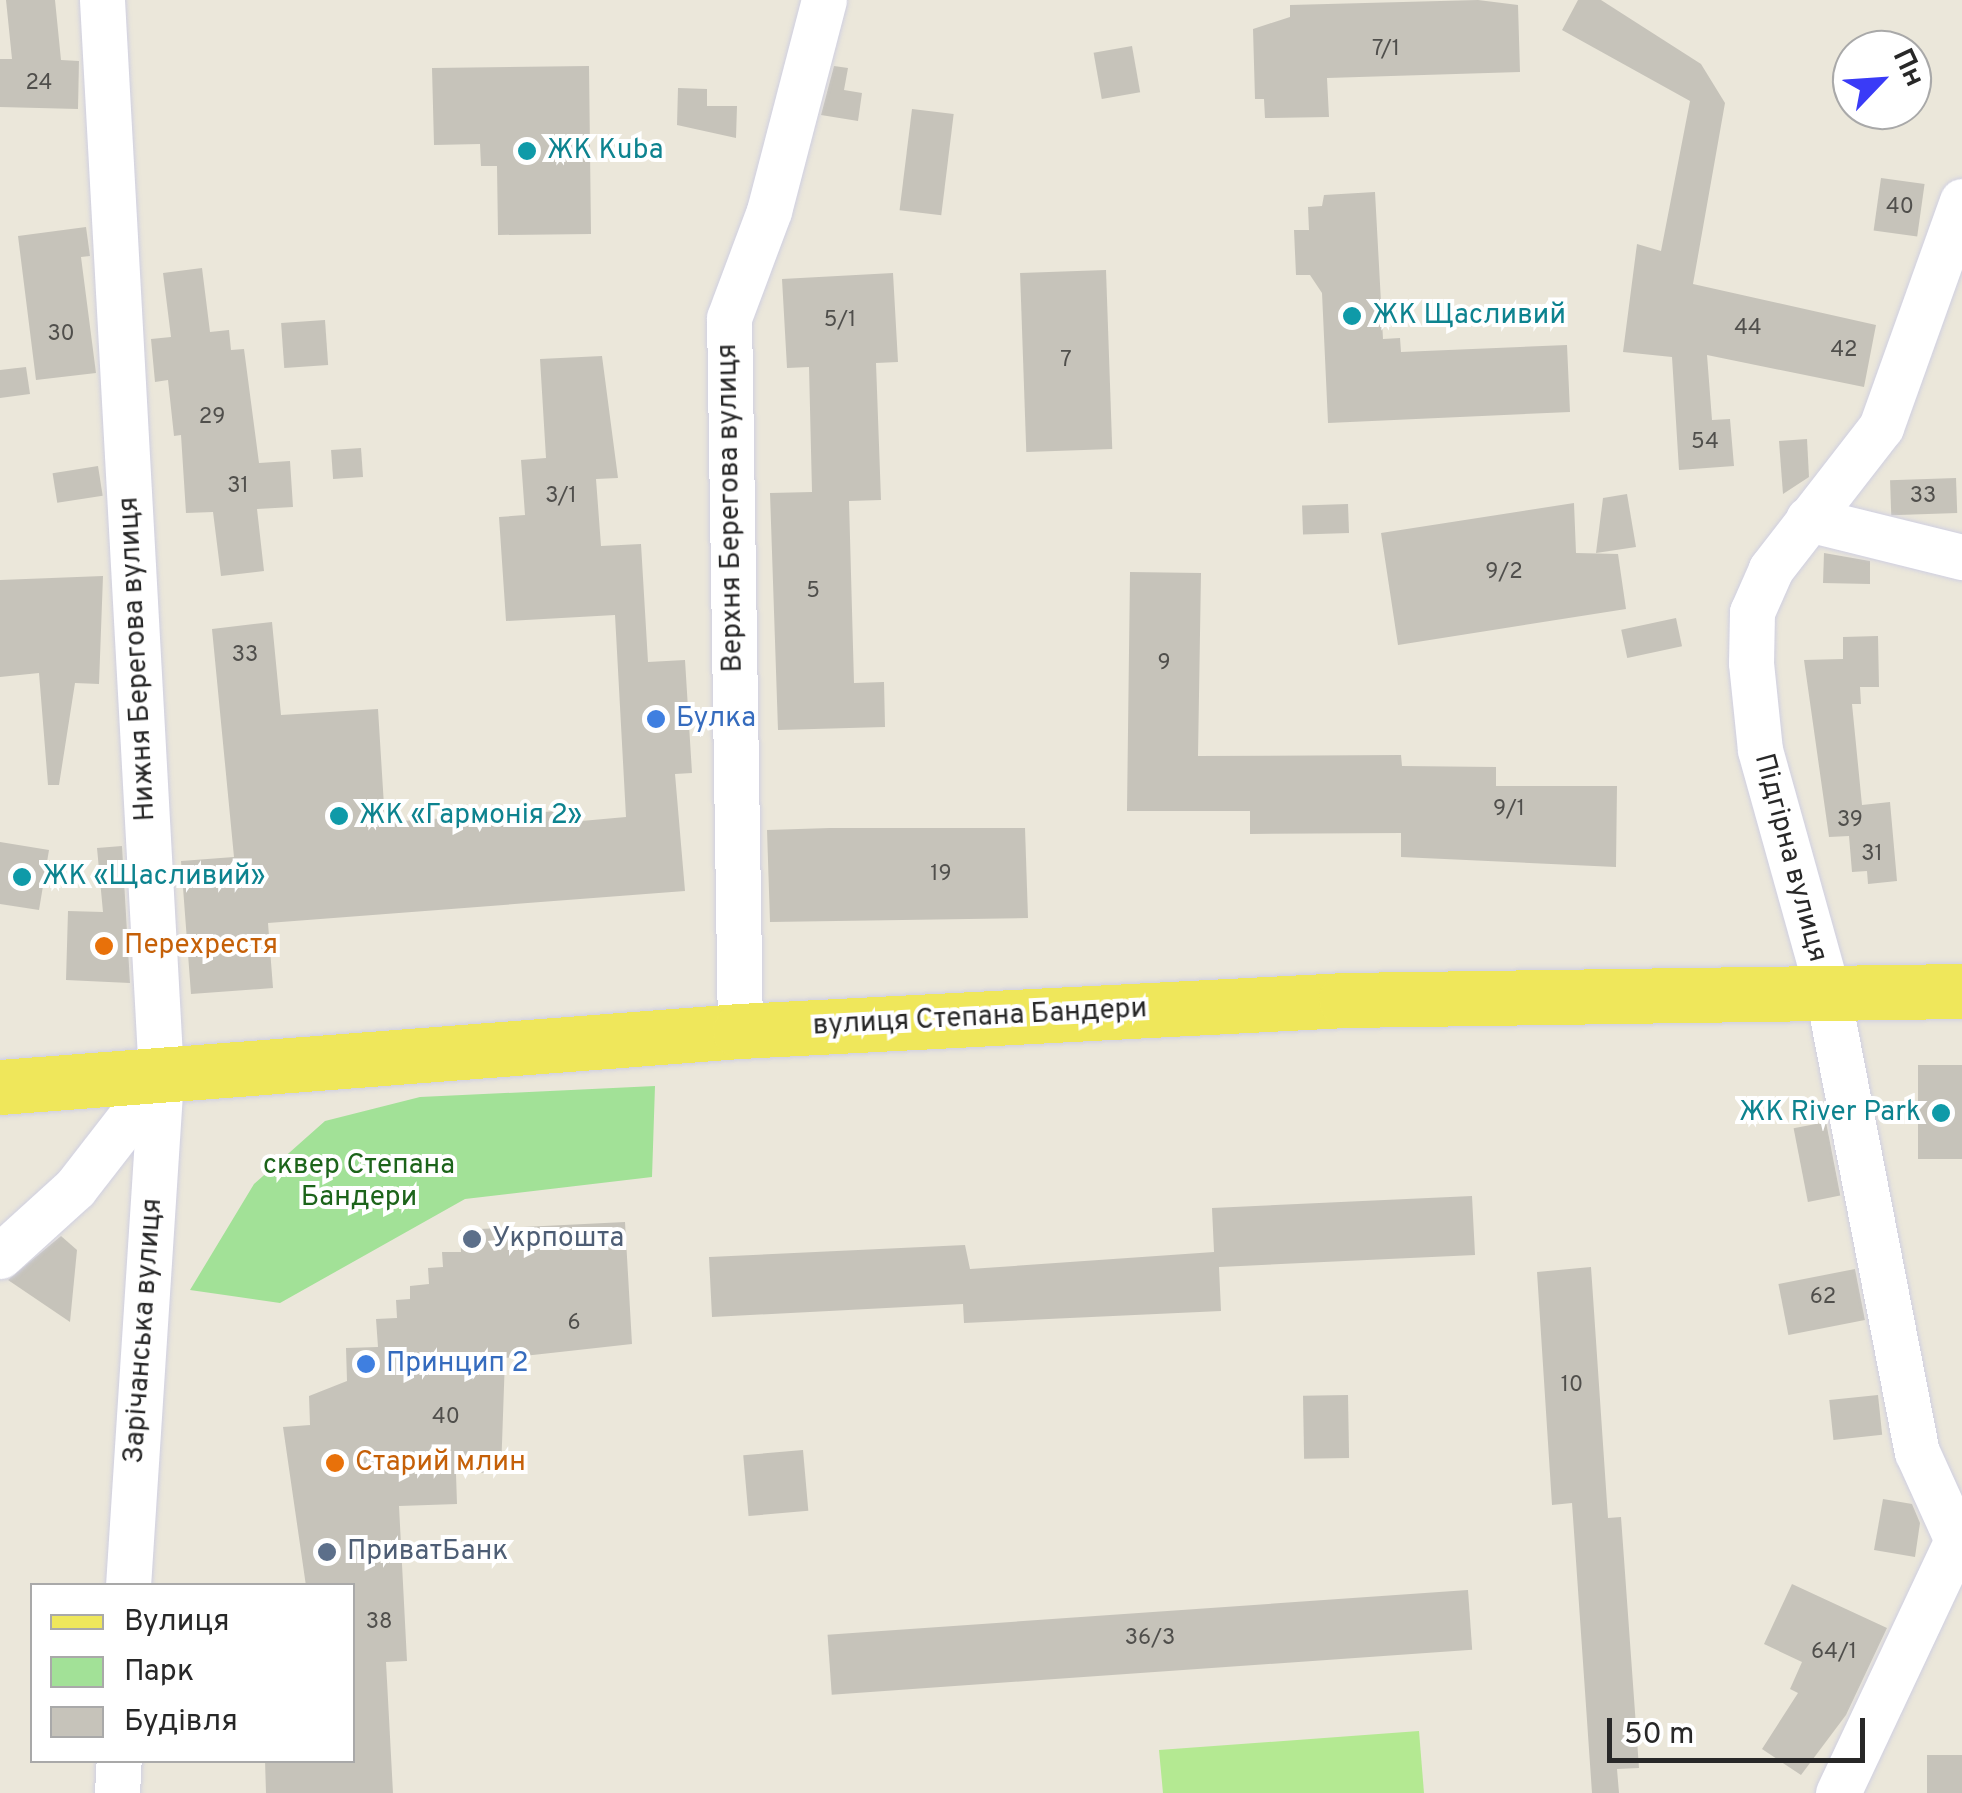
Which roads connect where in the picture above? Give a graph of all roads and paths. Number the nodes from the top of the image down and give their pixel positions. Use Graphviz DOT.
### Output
graph roads {
  1 [pos="102,0"];
  2 [pos="824,0"];
  3 [pos="1962,200"];
  4 [pos="1808,519"];
  5 [pos="1962,557"];
  6 [pos="1826,990"];
  7 [pos="1962,990"];
  8 [pos="740,1031"];
  9 [pos="161,1077"];
  10 [pos="0,1087"];
  11 [pos="0,1256"];
  12 [pos="1959,1547"];
  13 [pos="128,1583"];
  14 [pos="119,1763"];
  15 [pos="117,1793"];
  16 [pos="1838,1793"];
  1 -- 9 [label="street, Нижня Берегова вулиця"];
  2 -- 8 [label="street, Верхня Берегова вулиця"];
  3 -- 4 [label="street, Підгірна вулиця"];
  4 -- 5 [label="street"];
  4 -- 6 [label="street, Підгірна вулиця"];
  6 -- 7 [label="main road, вулиця Степана Бандери"];
  6 -- 8 [label="main road, вулиця Степана Бандери"];
  6 -- 12 [label="street, Підгірна вулиця"];
  8 -- 9 [label="main road, вулиця Степана Бандери"];
  9 -- 10 [label="main road, вулиця Степана Бандери"];
  9 -- 11 [label="street"];
  9 -- 13 [label="street, Зарічанська вулиця"];
  12 -- 16 [label="street"];
  14 -- 15 [label="street"];
}
